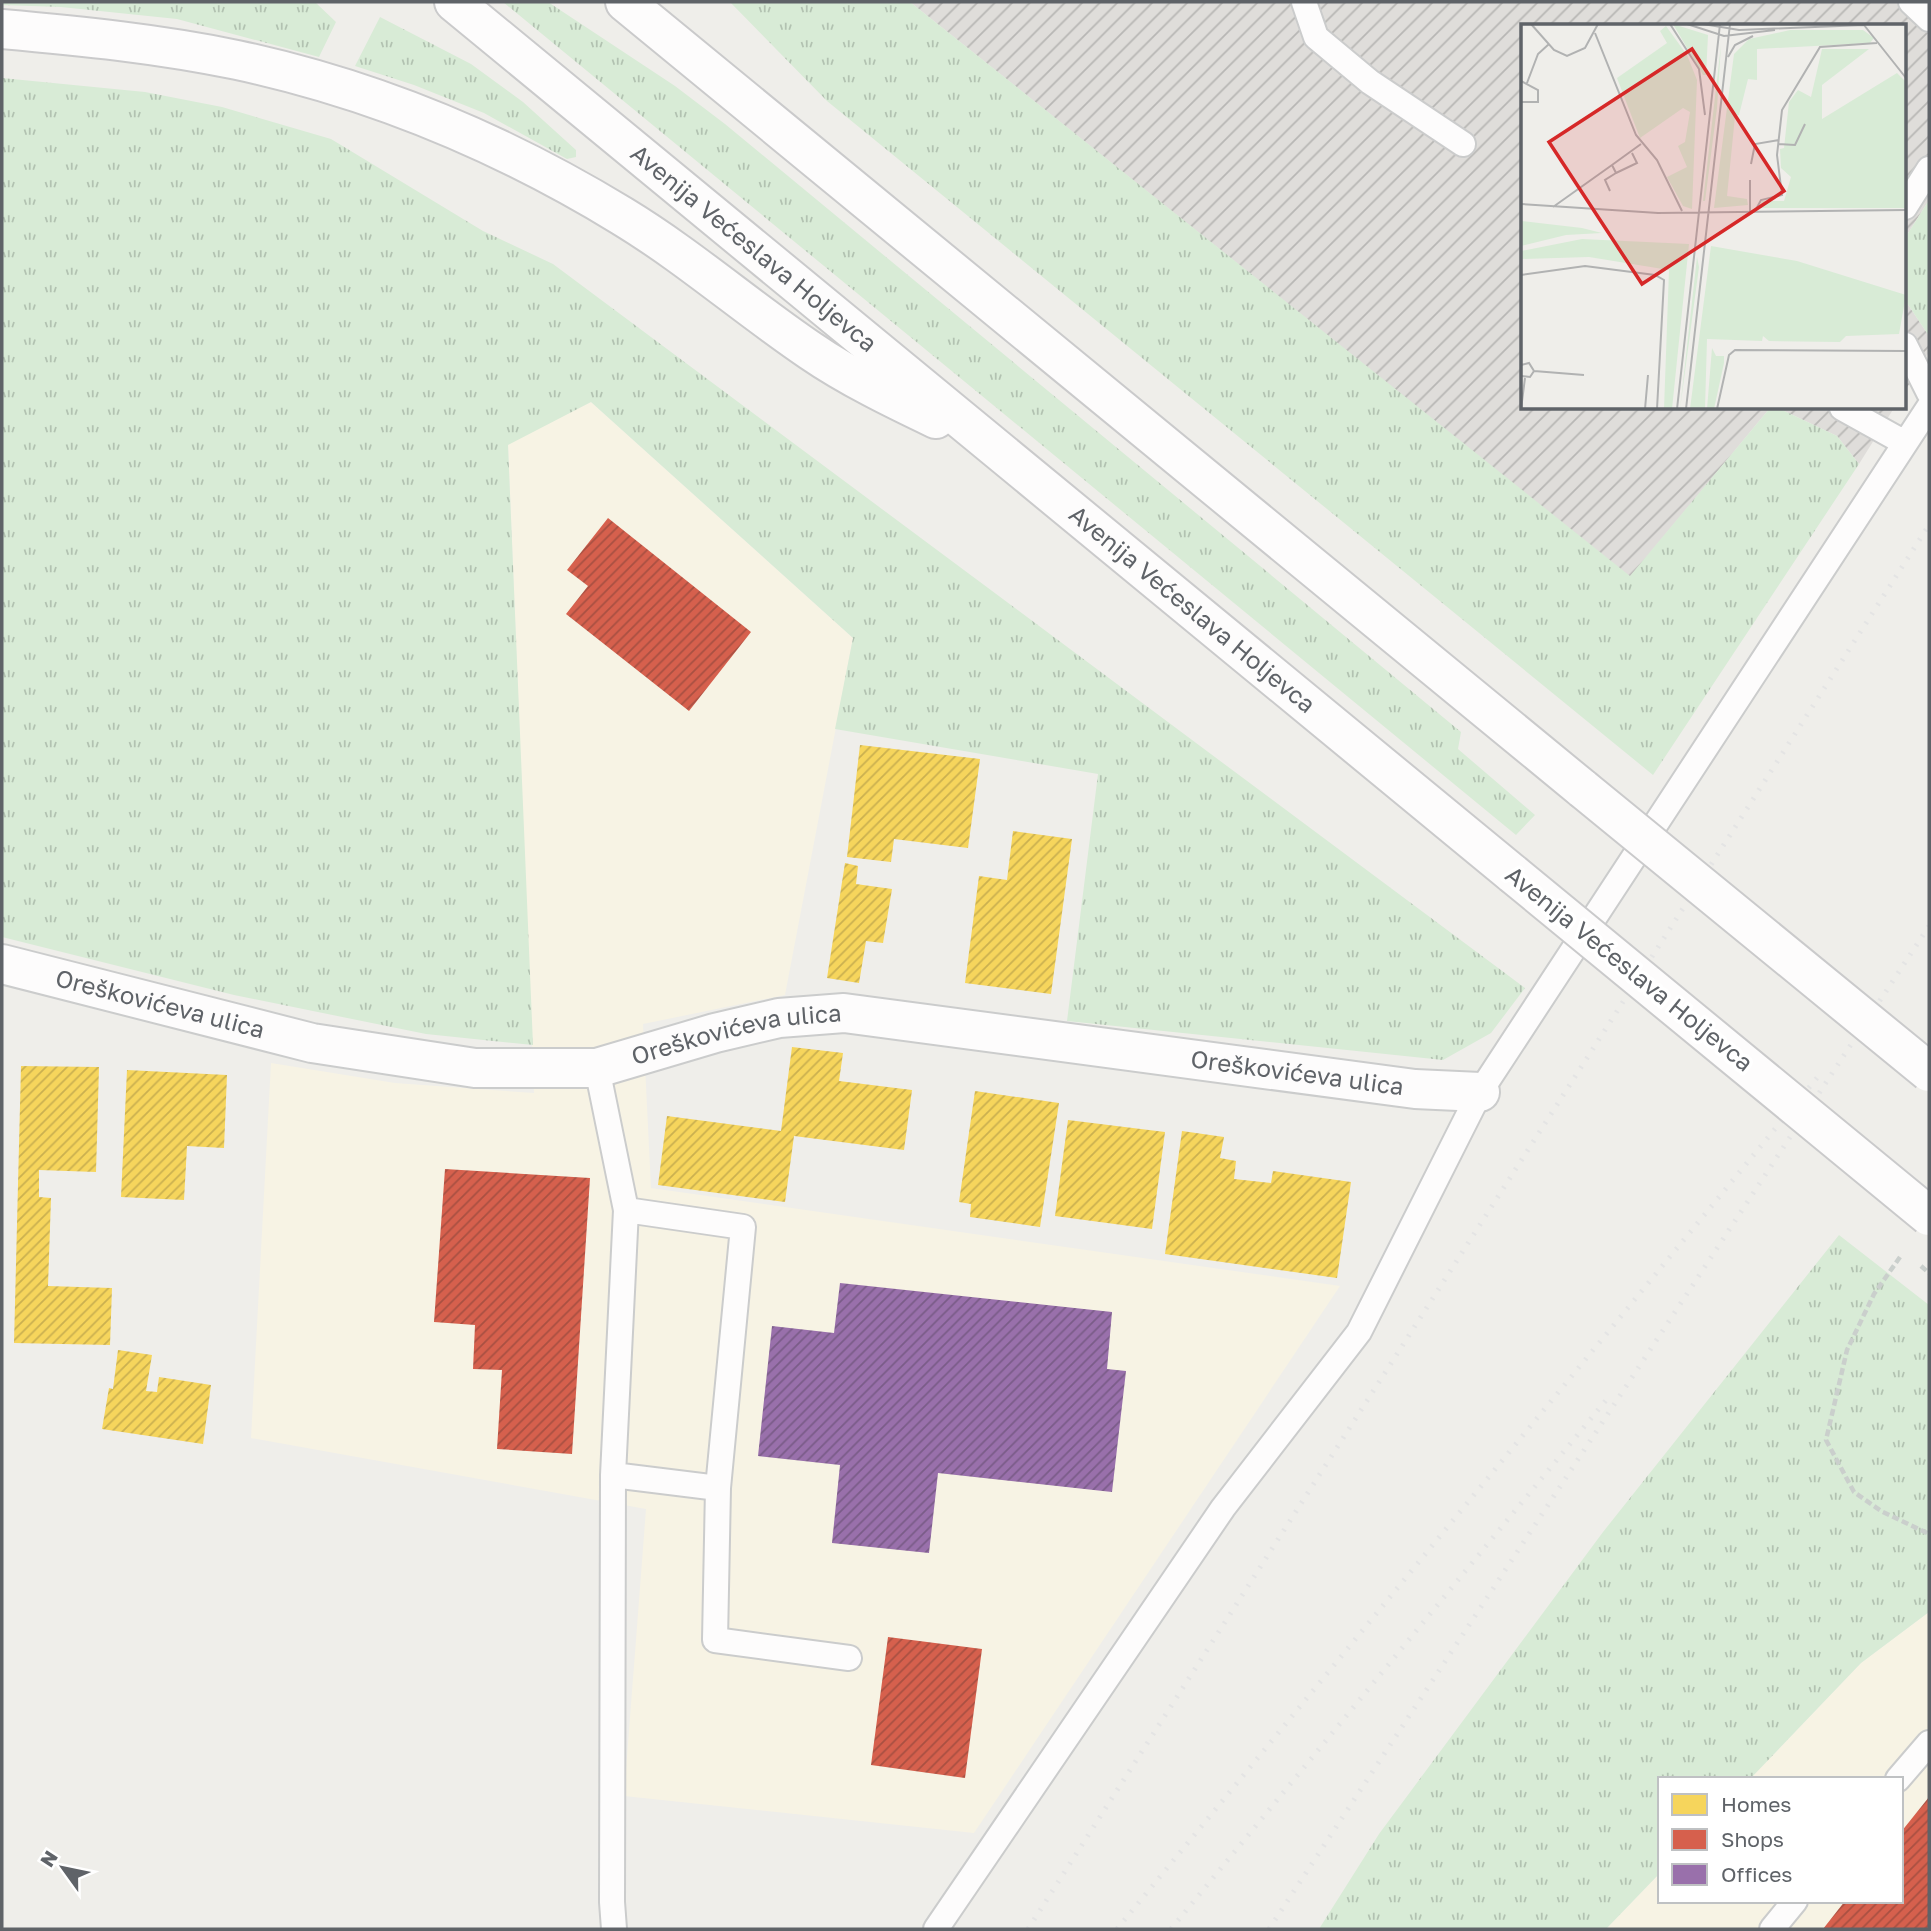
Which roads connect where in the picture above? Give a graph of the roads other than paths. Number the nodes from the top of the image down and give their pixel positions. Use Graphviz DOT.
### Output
graph roads {
  1 [pos="454,2"];
  2 [pos="625,2"];
  3 [pos="1304,2"];
  4 [pos="1911,2"];
  5 [pos="1929,19"];
  6 [pos="2,29"];
  7 [pos="1463,144"];
  8 [pos="1929,169"];
  9 [pos="1906,205"];
  10 [pos="1906,347"];
  11 [pos="1929,393"];
  12 [pos="1929,407"];
  13 [pos="1846,410"];
  14 [pos="1905,443"];
  15 [pos="995,446"];
  16 [pos="2,964"];
  17 [pos="597,1069"];
  18 [pos="1929,1072"];
  19 [pos="1480,1093"];
  20 [pos="626,1210"];
  21 [pos="1929,1216"];
  22 [pos="614,1475"];
  23 [pos="718,1488"];
  24 [pos="849,1658"];
  25 [pos="1929,1743"];
  26 [pos="1900,1777"];
  27 [pos="1793,1903"];
  28 [pos="614,1929"];
  29 [pos="936,1929"];
  30 [pos="1772,1929"];
  1 -- 15 [label="main road, Avenija Većeslava Holjevca"];
  2 -- 18 [label="main road, bridge"];
  3 -- 7 [label="lane"];
  4 -- 5 [label="lane"];
  6 -- 15 [label="main road"];
  8 -- 9 [label="lane"];
  10 -- 11 [label="lane"];
  12 -- 14 [label="lane"];
  13 -- 14 [label="lane"];
  14 -- 19 [label="lane"];
  15 -- 21 [label="main road, Avenija Većeslava Holjevca, bridge"];
  16 -- 17 [label="main road, Oreškovićeva ulica"];
  17 -- 19 [label="main road, Oreškovićeva ulica"];
  17 -- 20 [label="lane"];
  19 -- 29 [label="lane"];
  20 -- 22 [label="lane"];
  20 -- 23 [label="lane"];
  22 -- 23 [label="lane"];
  22 -- 28 [label="lane"];
  23 -- 24 [label="lane"];
  25 -- 26 [label="lane"];
  27 -- 30 [label="lane"];
}
